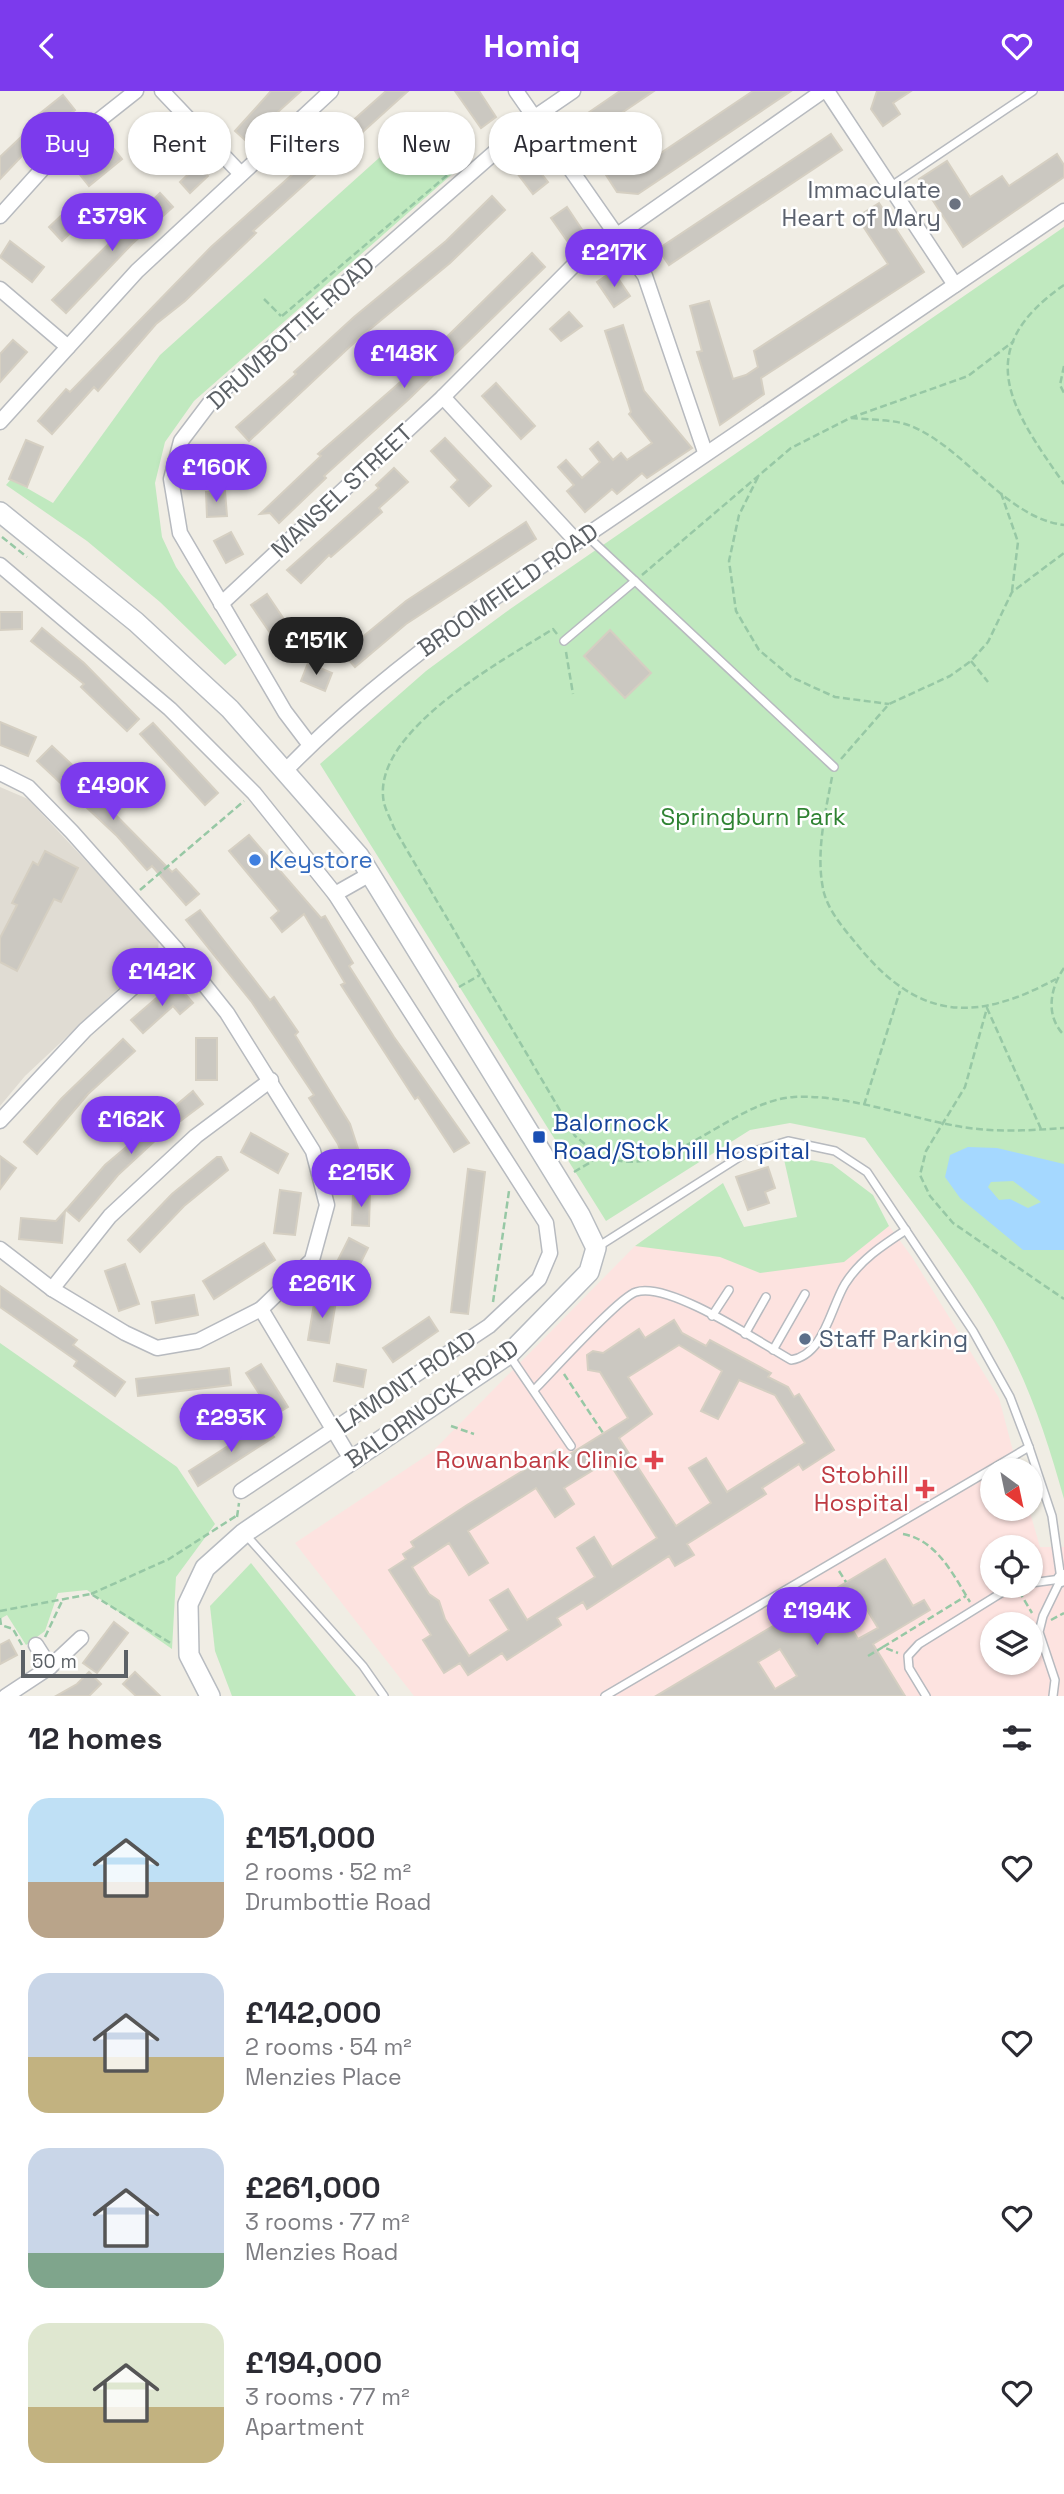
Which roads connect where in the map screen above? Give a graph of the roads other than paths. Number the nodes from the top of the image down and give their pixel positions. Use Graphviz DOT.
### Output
graph roads {
  1 [pos="136,91"];
  2 [pos="162,91"];
  3 [pos="516,91"];
  4 [pos="573,91"];
  5 [pos="825,91"];
  6 [pos="1033,91"];
  7 [pos="329,92"];
  8 [pos="531,112"];
  9 [pos="542,112"];
  10 [pos="489,157"];
  11 [pos="241,174"];
  12 [pos="575,175"];
  13 [pos="890,187"];
  14 [pos="1064,211"];
  15 [pos="0,216"];
  16 [pos="616,235"];
  17 [pos="955,285"];
  18 [pos="0,289"];
  19 [pos="68,347"];
  20 [pos="443,397"];
  21 [pos="0,422"];
  22 [pos="705,452"];
  23 [pos="0,512"];
  24 [pos="581,539"];
  25 [pos="0,565"];
  26 [pos="635,581"];
  27 [pos="221,604"];
  28 [pos="564,641"];
  29 [pos="310,745"];
  30 [pos="834,767"];
  31 [pos="286,770"];
  32 [pos="0,773"];
  33 [pos="372,873"];
  34 [pos="335,894"];
  35 [pos="176,949"];
  36 [pos="271,1080"];
  37 [pos="0,1121"];
  38 [pos="906,1230"];
  39 [pos="596,1248"];
  40 [pos="0,1249"];
  41 [pos="52,1289"];
  42 [pos="729,1290"];
  43 [pos="805,1294"];
  44 [pos="766,1297"];
  45 [pos="261,1309"];
  46 [pos="712,1316"];
  47 [pos="745,1334"];
  48 [pos="773,1350"];
  49 [pos="509,1354"];
  50 [pos="535,1389"];
  51 [pos="334,1431"];
  52 [pos="571,1446"];
  53 [pos="1028,1447"];
  54 [pos="352,1461"];
  55 [pos="241,1491"];
  56 [pos="240,1525"];
  57 [pos="1063,1579"];
  58 [pos="1043,1582"];
  59 [pos="993,1598"];
  60 [pos="81,1638"];
  61 [pos="36,1645"];
  62 [pos="50,1667"];
  63 [pos="6,1696"];
  64 [pos="209,1696"];
  65 [pos="384,1696"];
  66 [pos="605,1696"];
  67 [pos="926,1696"];
  68 [pos="1053,1696"];
  1 -- 15 [label="street"];
  2 -- 11 [label="street"];
  3 -- 8 [label="street"];
  4 -- 9 [label="street, DRUMBOTTIE ROAD"];
  5 -- 13 [label="street"];
  5 -- 16 [label="street, MANSEL STREET"];
  6 -- 13 [label="lane"];
  7 -- 11 [label="street"];
  10 -- 27 [label="street, DRUMBOTTIE ROAD"];
  11 -- 19 [label="street"];
  12 -- 16 [label="street"];
  13 -- 17 [label="street"];
  14 -- 17 [label="street, BROOMFIELD ROAD"];
  16 -- 20 [label="street, MANSEL STREET"];
  16 -- 22 [label="street"];
  17 -- 22 [label="street, BROOMFIELD ROAD"];
  18 -- 19 [label="street"];
  19 -- 21 [label="street"];
  20 -- 24 [label="street"];
  20 -- 27 [label="street, MANSEL STREET"];
  22 -- 24 [label="street, BROOMFIELD ROAD"];
  23 -- 31 [label="street"];
  24 -- 26 [label="lane"];
  24 -- 29 [label="street, BROOMFIELD ROAD"];
  25 -- 34 [label="street"];
  26 -- 28 [label="lane"];
  26 -- 30 [label="lane"];
  27 -- 29 [label="street, DRUMBOTTIE ROAD"];
  29 -- 31 [label="street, BROOMFIELD ROAD"];
  31 -- 33 [label="street"];
  32 -- 35 [label="street"];
  33 -- 34 [label="street"];
  33 -- 39 [label="street"];
  34 -- 51 [label="street, LAMONT ROAD"];
  35 -- 36 [label="street"];
  35 -- 37 [label="street"];
  36 -- 41 [label="street"];
  36 -- 45 [label="street"];
  38 -- 39 [label="lane"];
  38 -- 48 [label="lane"];
  38 -- 53 [label="lane"];
  39 -- 49 [label="street, BALORNOCK ROAD"];
  40 -- 41 [label="street"];
  41 -- 45 [label="street"];
  42 -- 46 [label="lane"];
  43 -- 48 [label="lane"];
  44 -- 47 [label="lane"];
  45 -- 51 [label="street"];
  46 -- 47 [label="lane"];
  46 -- 50 [label="lane"];
  47 -- 48 [label="lane"];
  49 -- 50 [label="lane"];
  49 -- 54 [label="street, BALORNOCK ROAD"];
  50 -- 52 [label="lane"];
  51 -- 54 [label="street"];
  51 -- 55 [label="street, LAMONT ROAD"];
  53 -- 57 [label="lane"];
  53 -- 66 [label="lane"];
  54 -- 56 [label="street, BALORNOCK ROAD"];
  56 -- 64 [label="street, BALORNOCK ROAD"];
  56 -- 65 [label="lane"];
  57 -- 58 [label="lane"];
  57 -- 68 [label="lane"];
  59 -- 67 [label="lane"];
  60 -- 62 [label="street"];
  61 -- 62 [label="street"];
  62 -- 63 [label="street"];
}
